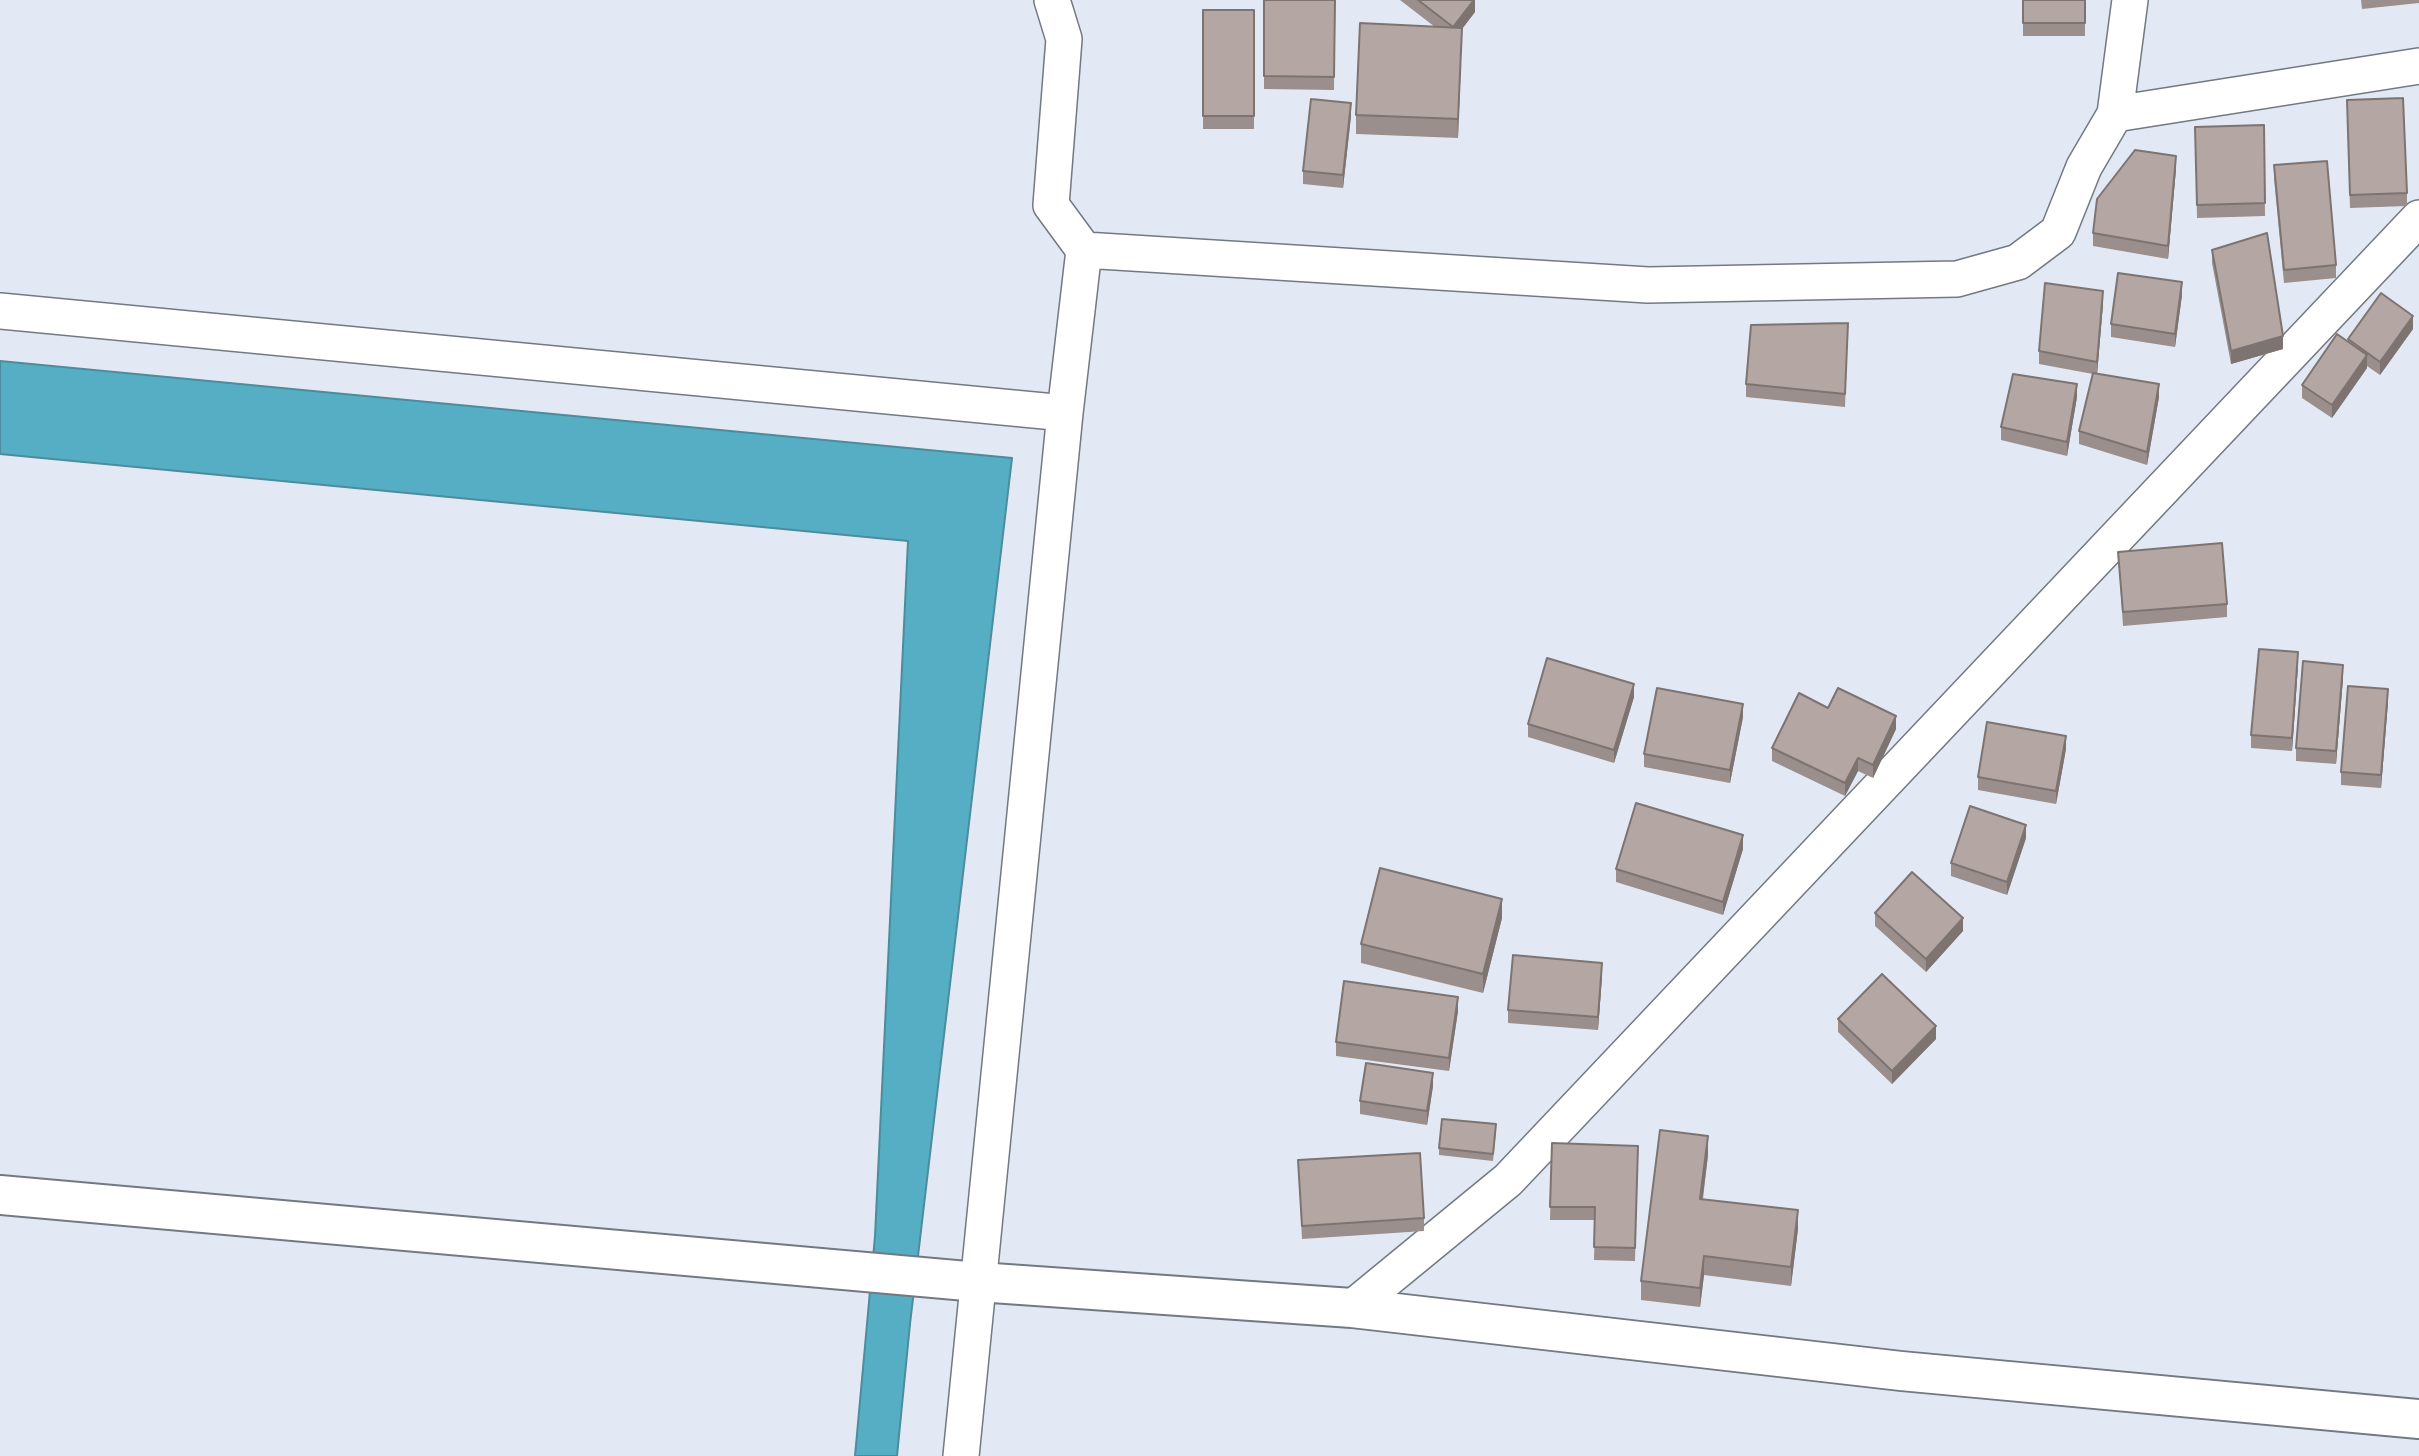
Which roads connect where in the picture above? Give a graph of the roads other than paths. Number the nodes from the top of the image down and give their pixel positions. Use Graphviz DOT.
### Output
graph roads {
  1 [pos="1052,0"];
  2 [pos="2130,0"];
  3 [pos="2419,66"];
  4 [pos="2115,114"];
  5 [pos="2419,218"];
  6 [pos="1084,250"];
  7 [pos="0,311"];
  8 [pos="1065,413"];
  9 [pos="0,1195"];
  10 [pos="978,1282"];
  11 [pos="1352,1308"];
  12 [pos="2419,1419"];
  13 [pos="961,1456"];
  1 -- 6 [label="street"];
  2 -- 4 [label="street"];
  3 -- 4 [label="street"];
  4 -- 6 [label="street"];
  5 -- 11 [label="street"];
  6 -- 8 [label="street"];
  7 -- 8 [label="street"];
  8 -- 10 [label="street"];
  9 -- 10 [label="street"];
  10 -- 11 [label="street"];
  10 -- 13 [label="street"];
  11 -- 12 [label="street"];
}
